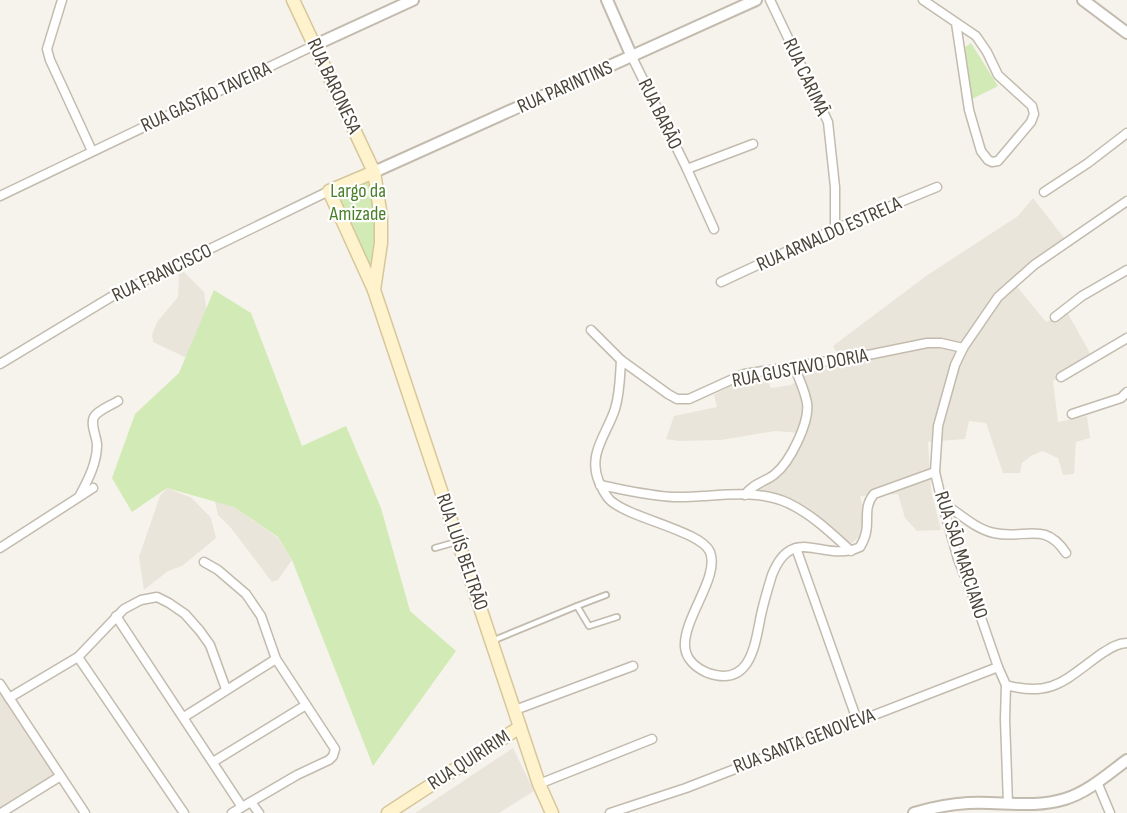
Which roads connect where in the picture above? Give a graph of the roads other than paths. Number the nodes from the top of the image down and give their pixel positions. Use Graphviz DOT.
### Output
graph roads {
  1 [pos="62,0"];
  2 [pos="293,0"];
  3 [pos="413,0"];
  4 [pos="607,0"];
  5 [pos="756,0"];
  6 [pos="770,0"];
  7 [pos="923,0"];
  8 [pos="1083,0"];
  9 [pos="956,22"];
  10 [pos="1127,33"];
  11 [pos="315,45"];
  12 [pos="632,57"];
  13 [pos="1127,133"];
  14 [pos="753,144"];
  15 [pos="92,151"];
  16 [pos="687,169"];
  17 [pos="374,172"];
  18 [pos="938,187"];
  19 [pos="329,191"];
  20 [pos="1044,192"];
  21 [pos="0,196"];
  22 [pos="1127,201"];
  23 [pos="714,229"];
  24 [pos="835,229"];
  25 [pos="371,270"];
  26 [pos="1127,270"];
  27 [pos="721,282"];
  28 [pos="1055,317"];
  29 [pos="591,330"];
  30 [pos="1127,338"];
  31 [pos="963,348"];
  32 [pos="621,360"];
  33 [pos="0,364"];
  34 [pos="795,368"];
  35 [pos="1061,377"];
  36 [pos="1127,392"];
  37 [pos="118,401"];
  38 [pos="1072,414"];
  39 [pos="935,472"];
  40 [pos="600,485"];
  41 [pos="93,488"];
  42 [pos="80,495"];
  43 [pos="745,495"];
  44 [pos="942,502"];
  45 [pos="458,541"];
  46 [pos="0,548"];
  47 [pos="435,548"];
  48 [pos="796,548"];
  49 [pos="851,551"];
  50 [pos="1066,553"];
  51 [pos="204,562"];
  52 [pos="606,595"];
  53 [pos="577,606"];
  54 [pos="116,616"];
  55 [pos="617,617"];
  56 [pos="492,641"];
  57 [pos="1127,643"];
  58 [pos="78,657"];
  59 [pos="276,659"];
  60 [pos="633,666"];
  61 [pos="998,667"];
  62 [pos="0,684"];
  63 [pos="1006,685"];
  64 [pos="226,689"];
  65 [pos="9,698"];
  66 [pos="306,705"];
  67 [pos="515,710"];
  68 [pos="184,717"];
  69 [pos="857,720"];
  70 [pos="520,727"];
  71 [pos="652,740"];
  72 [pos="1127,760"];
  73 [pos="213,762"];
  74 [pos="59,777"];
  75 [pos="1097,782"];
  76 [pos="539,784"];
  77 [pos="251,802"];
  78 [pos="1008,804"];
  79 [pos="242,807"];
  80 [pos="1,813"];
  81 [pos="85,813"];
  82 [pos="184,813"];
  83 [pos="232,813"];
  84 [pos="258,813"];
  85 [pos="388,813"];
  86 [pos="552,813"];
  87 [pos="610,813"];
  88 [pos="914,813"];
  89 [pos="1110,813"];
  1 -- 15 [label="street"];
  2 -- 11 [label="main road, RUA BARONESA"];
  3 -- 11 [label="street, RUA GASTÃO TAVEIRA"];
  4 -- 12 [label="street, RUA BARÃO"];
  5 -- 12 [label="street, RUA PARINTINS"];
  6 -- 24 [label="street, RUA CARIMÃ"];
  7 -- 9 [label="street"];
  8 -- 10 [label="street"];
  9 -- 9 [label="street"];
  11 -- 15 [label="street, RUA GASTÃO TAVEIRA"];
  11 -- 17 [label="main road, RUA BARONESA"];
  12 -- 16 [label="street, RUA BARÃO"];
  12 -- 17 [label="street, RUA PARINTINS"];
  13 -- 20 [label="street"];
  14 -- 16 [label="street"];
  15 -- 21 [label="street, RUA GASTÃO TAVEIRA"];
  16 -- 23 [label="street, RUA BARÃO"];
  17 -- 19 [label="main road"];
  17 -- 25 [label="main road"];
  18 -- 24 [label="street, RUA ARNALDO ESTRELA"];
  19 -- 25 [label="main road, RUA LUÍS BELTRÃO"];
  19 -- 33 [label="street, RUA FRANCISCO"];
  22 -- 31 [label="street, RUA SÃO MARCIANO"];
  24 -- 27 [label="street, RUA ARNALDO ESTRELA"];
  25 -- 45 [label="main road, RUA LUÍS BELTRÃO"];
  26 -- 28 [label="street"];
  29 -- 32 [label="street"];
  30 -- 35 [label="street"];
  31 -- 34 [label="street, RUA GUSTAVO DORIA"];
  31 -- 39 [label="street, RUA SÃO MARCIANO"];
  32 -- 34 [label="street, RUA GUSTAVO DORIA"];
  32 -- 40 [label="street"];
  34 -- 43 [label="street"];
  36 -- 38 [label="street"];
  37 -- 42 [label="street"];
  39 -- 44 [label="street, RUA SÃO MARCIANO"];
  39 -- 49 [label="street"];
  40 -- 43 [label="street"];
  40 -- 48 [label="street"];
  41 -- 42 [label="street"];
  42 -- 46 [label="street"];
  43 -- 49 [label="street"];
  44 -- 50 [label="street"];
  44 -- 61 [label="street, RUA SÃO MARCIANO"];
  45 -- 47 [label="lane"];
  45 -- 56 [label="main road, RUA LUÍS BELTRÃO"];
  48 -- 49 [label="street"];
  48 -- 69 [label="street"];
  51 -- 59 [label="street"];
  52 -- 53 [label="lane"];
  53 -- 55 [label="lane"];
  53 -- 56 [label="lane"];
  54 -- 58 [label="street"];
  54 -- 64 [label="street"];
  54 -- 68 [label="street"];
  56 -- 67 [label="main road, RUA LUÍS BELTRÃO"];
  57 -- 63 [label="street"];
  58 -- 65 [label="street"];
  58 -- 82 [label="street"];
  59 -- 64 [label="street"];
  59 -- 66 [label="street"];
  60 -- 67 [label="street"];
  61 -- 63 [label="street, RUA SÃO MARCIANO"];
  61 -- 69 [label="street, RUA SANTA GENOVEVA"];
  62 -- 65 [label="street"];
  63 -- 78 [label="street, RUA SÃO MARCIANO"];
  64 -- 68 [label="street"];
  65 -- 74 [label="street"];
  66 -- 73 [label="street"];
  66 -- 77 [label="street"];
  67 -- 70 [label="main road, RUA LUÍS BELTRÃO"];
  68 -- 73 [label="street"];
  69 -- 87 [label="street, RUA SANTA GENOVEVA"];
  70 -- 76 [label="main road, RUA LUÍS BELTRÃO"];
  70 -- 85 [label="main road, RUA QUIRIRIM"];
  71 -- 76 [label="street"];
  72 -- 75 [label="street"];
  73 -- 79 [label="street"];
  74 -- 80 [label="street"];
  74 -- 81 [label="street"];
  75 -- 78 [label="street"];
  75 -- 89 [label="street"];
  76 -- 86 [label="main road, RUA LUÍS BELTRÃO"];
  77 -- 79 [label="street"];
  77 -- 84 [label="street"];
  78 -- 88 [label="street"];
  79 -- 83 [label="street"];
}
